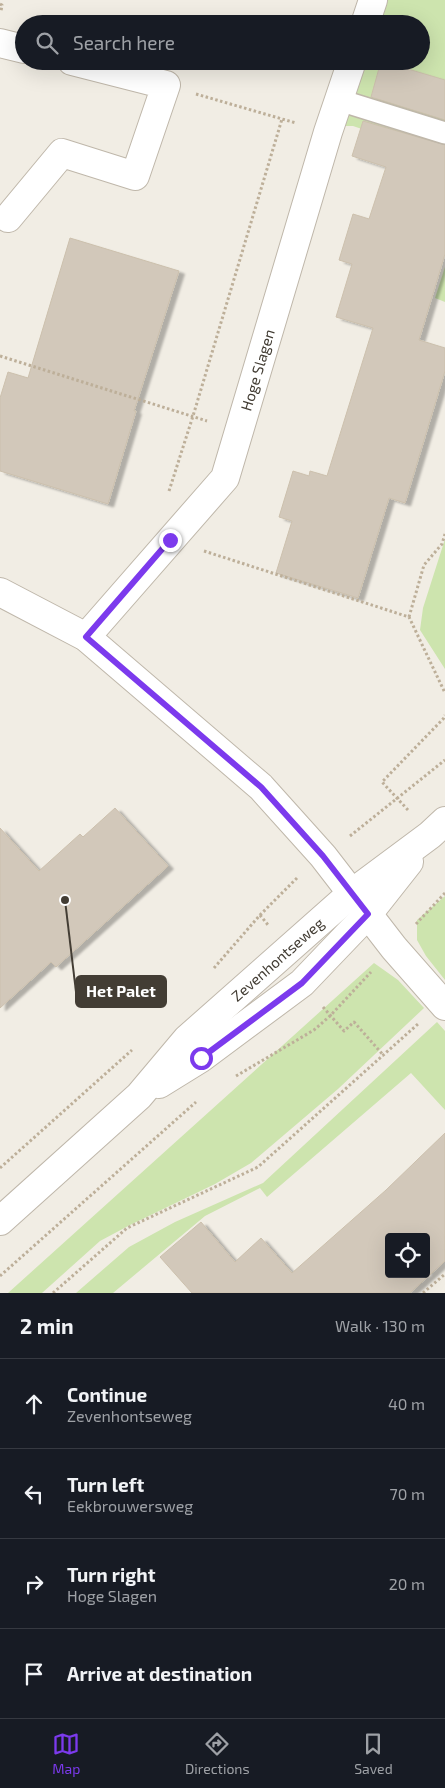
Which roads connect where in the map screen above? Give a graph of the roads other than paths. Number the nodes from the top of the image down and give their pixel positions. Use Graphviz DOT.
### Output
graph roads {
  1 [pos="373,0"];
  2 [pos="368,15"];
  3 [pos="0,43"];
  4 [pos="15,47"];
  5 [pos="107,70"];
  6 [pos="349,70"];
  7 [pos="339,100"];
  8 [pos="445,132"];
  9 [pos="8,218"];
  10 [pos="0,593"];
  11 [pos="86,637"];
  12 [pos="438,828"];
  13 [pos="360,904"];
  14 [pos="444,1004"];
  15 [pos="0,1221"];
  1 -- 2 [label="street"];
  3 -- 4 [label="street"];
  5 -- 9 [label="street"];
  6 -- 7 [label="street, Hoge Slagen"];
  7 -- 8 [label="lane"];
  7 -- 11 [label="street, Hoge Slagen"];
  10 -- 11 [label="street"];
  11 -- 13 [label="street"];
  12 -- 13 [label="street, Zevenhontseweg"];
  13 -- 14 [label="street"];
  13 -- 15 [label="street, Zevenhontseweg"];
}
